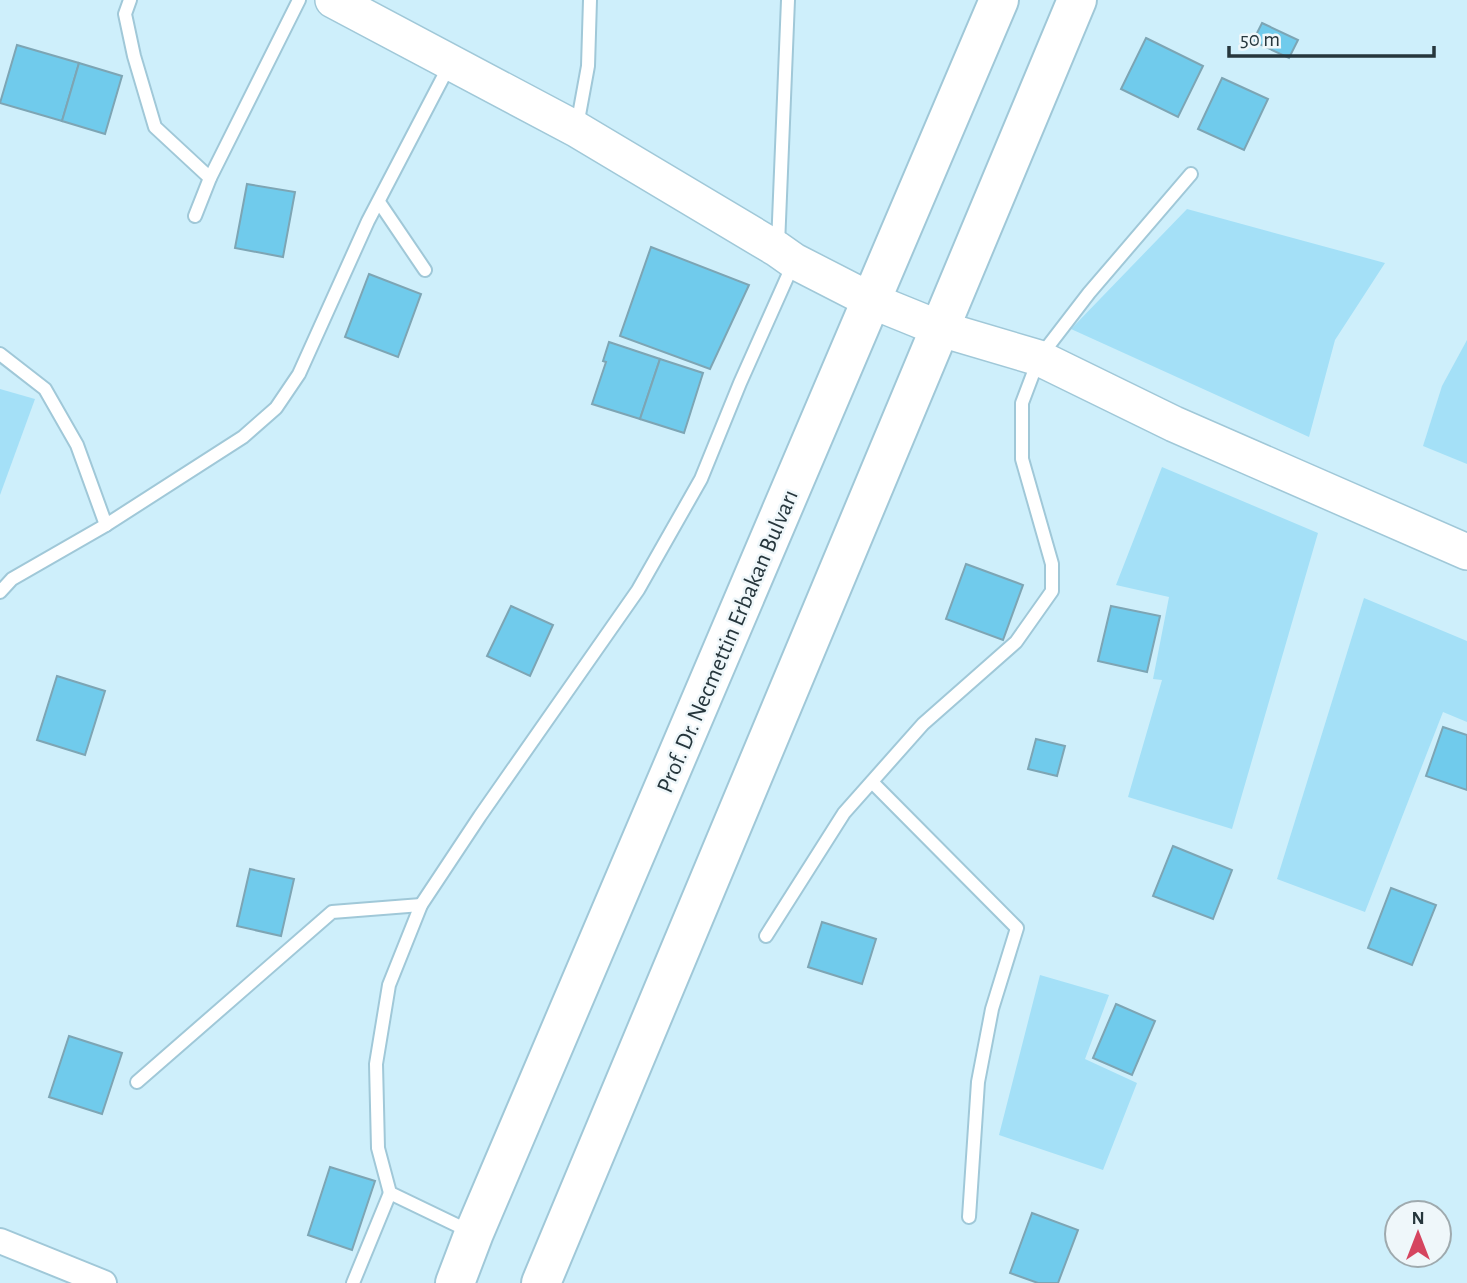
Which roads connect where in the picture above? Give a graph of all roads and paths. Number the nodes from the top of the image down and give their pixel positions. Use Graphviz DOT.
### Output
graph roads {
  1 [pos="130,0"];
  2 [pos="299,0"];
  3 [pos="590,0"];
  4 [pos="788,0"];
  5 [pos="999,0"];
  6 [pos="1077,0"];
  7 [pos="337,1"];
  8 [pos="450,63"];
  9 [pos="576,129"];
  10 [pos="1191,174"];
  11 [pos="211,177"];
  12 [pos="379,202"];
  13 [pos="195,216"];
  14 [pos="786,255"];
  15 [pos="425,270"];
  16 [pos="872,301"];
  17 [pos="941,328"];
  18 [pos="0,354"];
  19 [pos="1039,358"];
  20 [pos="106,526"];
  21 [pos="1467,552"];
  22 [pos="0,592"];
  23 [pos="872,782"];
  24 [pos="421,905"];
  25 [pos="766,936"];
  26 [pos="137,1082"];
  27 [pos="390,1193"];
  28 [pos="969,1217"];
  29 [pos="474,1233"];
  30 [pos="0,1241"];
  31 [pos="104,1283"];
  32 [pos="353,1283"];
  33 [pos="455,1283"];
  34 [pos="541,1283"];
  1 -- 11 [label="lane"];
  2 -- 11 [label="lane"];
  3 -- 9 [label="lane"];
  4 -- 14 [label="lane"];
  5 -- 16 [label="main road, Prof. Dr. Necmettin Erbakan Bulvarı"];
  6 -- 17 [label="main road"];
  7 -- 8 [label="street"];
  8 -- 9 [label="street"];
  8 -- 12 [label="lane"];
  9 -- 14 [label="street"];
  10 -- 19 [label="lane"];
  11 -- 13 [label="lane"];
  12 -- 15 [label="lane"];
  12 -- 20 [label="lane"];
  14 -- 16 [label="street"];
  14 -- 24 [label="lane"];
  16 -- 17 [label="street"];
  16 -- 29 [label="main road, Prof. Dr. Necmettin Erbakan Bulvarı"];
  17 -- 19 [label="street"];
  17 -- 34 [label="main road"];
  18 -- 20 [label="lane"];
  19 -- 21 [label="street"];
  19 -- 23 [label="lane"];
  20 -- 22 [label="lane"];
  23 -- 25 [label="lane"];
  23 -- 28 [label="lane"];
  24 -- 26 [label="lane"];
  24 -- 27 [label="lane"];
  27 -- 29 [label="lane"];
  27 -- 32 [label="lane"];
  29 -- 33 [label="main road, Prof. Dr. Necmettin Erbakan Bulvarı"];
  30 -- 31 [label="street"];
}
